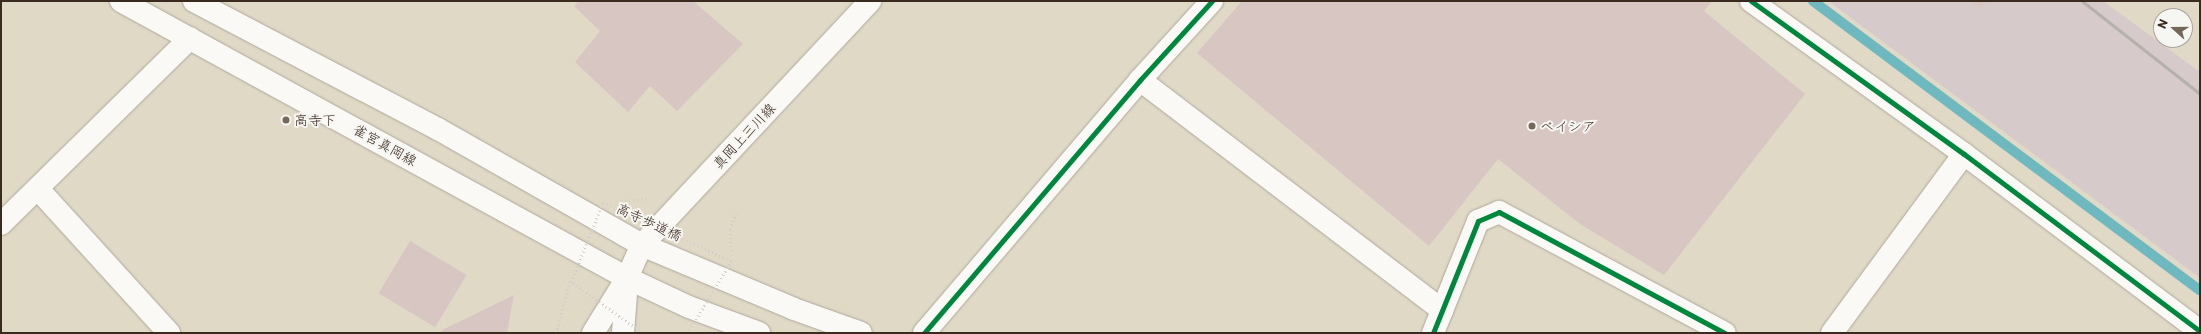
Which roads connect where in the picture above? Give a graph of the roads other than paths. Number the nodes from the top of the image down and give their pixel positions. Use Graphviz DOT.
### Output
graph roads {
  1 [pos="121,1"];
  2 [pos="194,1"];
  3 [pos="870,1"];
  4 [pos="1212,1"];
  5 [pos="1751,1"];
  6 [pos="190,38"];
  7 [pos="1140,80"];
  8 [pos="1964,154"];
  9 [pos="38,189"];
  10 [pos="1,224"];
  11 [pos="642,245"];
  12 [pos="627,278"];
  13 [pos="1442,310"];
  14 [pos="2200,331"];
  15 [pos="169,333"];
  16 [pos="593,333"];
  17 [pos="623,333"];
  18 [pos="759,333"];
  19 [pos="861,333"];
  20 [pos="924,333"];
  21 [pos="1433,333"];
  22 [pos="1726,333"];
  23 [pos="1832,333"];
  1 -- 6 [label="street, 雀宮真岡線"];
  2 -- 11 [label="street"];
  3 -- 11 [label="street, 真岡上三川線"];
  4 -- 7 [label="street"];
  5 -- 8 [label="street"];
  6 -- 9 [label="street"];
  6 -- 12 [label="street, 雀宮真岡線"];
  7 -- 13 [label="street"];
  7 -- 20 [label="street"];
  8 -- 14 [label="street"];
  8 -- 23 [label="street"];
  9 -- 10 [label="street"];
  9 -- 15 [label="street"];
  11 -- 12 [label="street, 真岡上三川線"];
  11 -- 19 [label="street"];
  12 -- 16 [label="street, 真岡上三川線"];
  12 -- 17 [label="street, 真岡上三川線"];
  12 -- 18 [label="street, 雀宮真岡線"];
  13 -- 21 [label="street"];
  13 -- 22 [label="street"];
}
